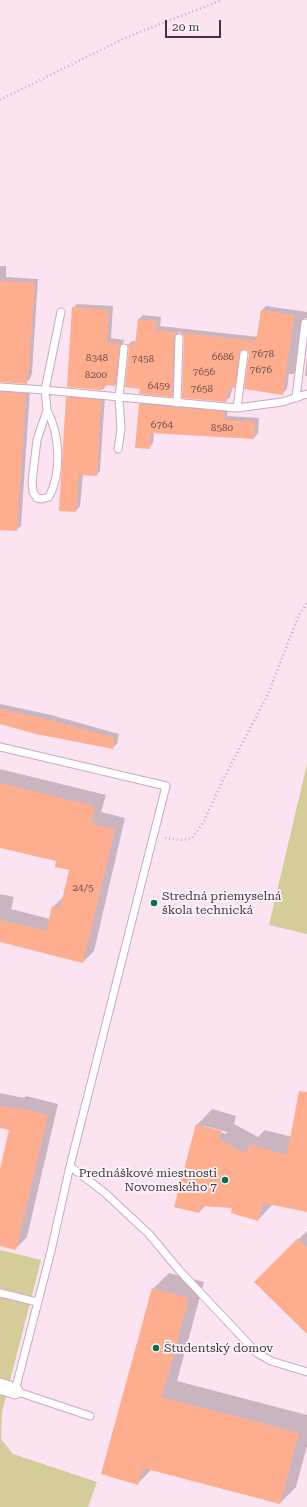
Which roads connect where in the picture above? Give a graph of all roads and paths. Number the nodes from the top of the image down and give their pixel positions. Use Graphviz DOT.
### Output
graph roads {
  1 [pos="222,0"];
  2 [pos="0,100"];
  3 [pos="61,312"];
  4 [pos="305,323"];
  5 [pos="179,338"];
  6 [pos="124,348"];
  7 [pos="244,354"];
  8 [pos="0,388"];
  9 [pos="45,390"];
  10 [pos="307,394"];
  11 [pos="119,398"];
  12 [pos="296,398"];
  13 [pos="177,403"];
  14 [pos="237,408"];
  15 [pos="46,410"];
  16 [pos="118,449"];
  17 [pos="307,602"];
  18 [pos="0,747"];
  19 [pos="153,836"];
  20 [pos="70,1166"];
  21 [pos="0,1293"];
  22 [pos="38,1302"];
  23 [pos="307,1372"];
  24 [pos="0,1386"];
  25 [pos="15,1391"];
  26 [pos="90,1416"];
  1 -- 2 [label="path"];
  3 -- 9 [label="lane"];
  4 -- 12 [label="lane"];
  5 -- 13 [label="lane"];
  6 -- 11 [label="lane"];
  7 -- 14 [label="lane"];
  8 -- 9 [label="lane"];
  9 -- 11 [label="lane"];
  9 -- 15 [label="lane"];
  10 -- 12 [label="lane"];
  11 -- 13 [label="lane"];
  11 -- 16 [label="lane"];
  12 -- 14 [label="lane"];
  13 -- 14 [label="lane"];
  15 -- 15 [label="lane"];
  17 -- 19 [label="path"];
  18 -- 19 [label="lane"];
  19 -- 20 [label="lane"];
  20 -- 22 [label="lane"];
  20 -- 23 [label="lane"];
  21 -- 22 [label="lane"];
  22 -- 25 [label="lane"];
  24 -- 25 [label="street"];
  25 -- 26 [label="lane"];
}
